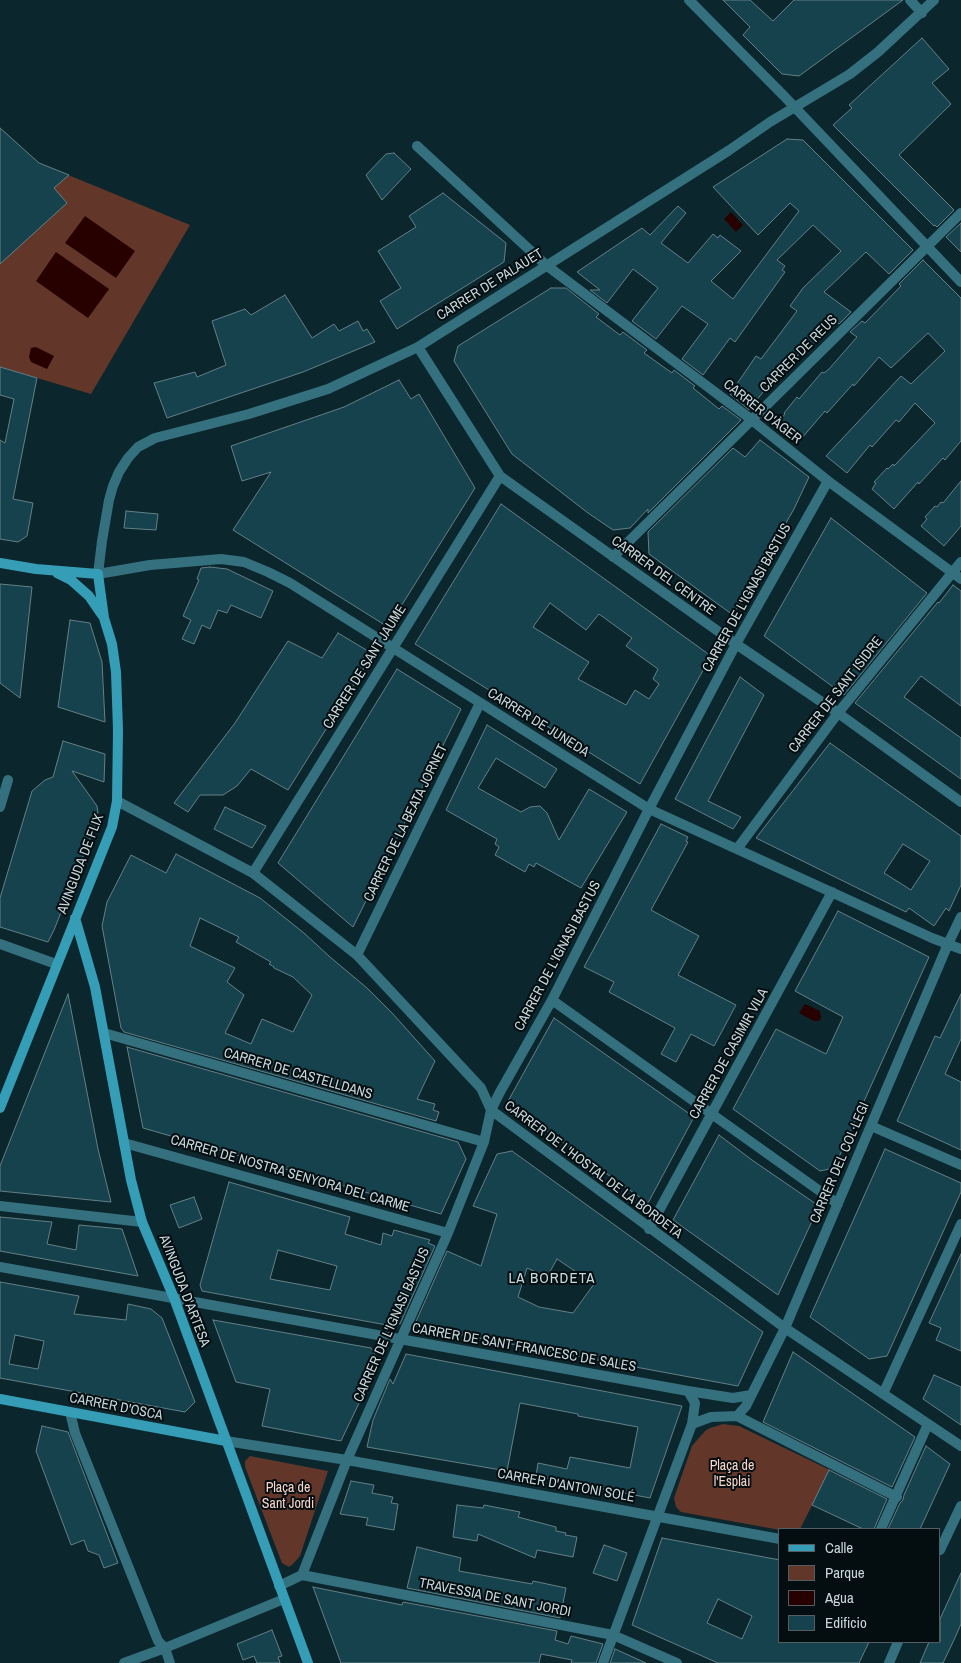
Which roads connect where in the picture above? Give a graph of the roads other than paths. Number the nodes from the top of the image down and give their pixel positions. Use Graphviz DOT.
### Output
graph roads {
  1 [pos="689,0"];
  2 [pos="910,0"];
  3 [pos="934,0"];
  4 [pos="922,13"];
  5 [pos="795,108"];
  6 [pos="417,146"];
  7 [pos="961,213"];
  8 [pos="927,247"];
  9 [pos="546,265"];
  10 [pos="961,282"];
  11 [pos="418,347"];
  12 [pos="752,420"];
  13 [pos="500,476"];
  14 [pos="828,481"];
  15 [pos="613,556"];
  16 [pos="961,562"];
  17 [pos="0,563"];
  18 [pos="52,570"];
  19 [pos="952,572"];
  20 [pos="98,574"];
  21 [pos="961,579"];
  22 [pos="104,618"];
  23 [pos="736,644"];
  24 [pos="393,649"];
  25 [pos="480,703"];
  26 [pos="838,713"];
  27 [pos="8,780"];
  28 [pos="117,801"];
  29 [pos="961,802"];
  30 [pos="0,807"];
  31 [pos="649,809"];
  32 [pos="737,849"];
  33 [pos="253,873"];
  34 [pos="832,892"];
  35 [pos="961,917"];
  36 [pos="75,918"];
  37 [pos="0,944"];
  38 [pos="948,944"];
  39 [pos="961,948"];
  40 [pos="357,955"];
  41 [pos="56,964"];
  42 [pos="552,1000"];
  43 [pos="104,1032"];
  44 [pos="0,1108"];
  45 [pos="491,1110"];
  46 [pos="712,1114"];
  47 [pos="871,1126"];
  48 [pos="484,1142"];
  49 [pos="124,1143"];
  50 [pos="961,1165"];
  51 [pos="838,1204"];
  52 [pos="0,1206"];
  53 [pos="142,1222"];
  54 [pos="961,1224"];
  55 [pos="649,1229"];
  56 [pos="448,1234"];
  57 [pos="0,1266"];
  58 [pos="174,1298"];
  59 [pos="784,1328"];
  60 [pos="400,1340"];
  61 [pos="688,1391"];
  62 [pos="883,1394"];
  63 [pos="751,1395"];
  64 [pos="0,1399"];
  65 [pos="70,1412"];
  66 [pos="737,1416"];
  67 [pos="692,1424"];
  68 [pos="928,1424"];
  69 [pos="226,1441"];
  70 [pos="961,1446"];
  71 [pos="347,1460"];
  72 [pos="897,1496"];
  73 [pos="961,1506"];
  74 [pos="657,1516"];
  75 [pos="881,1528"];
  76 [pos="778,1540"];
  77 [pos="941,1548"];
  78 [pos="302,1575"];
  79 [pos="279,1586"];
  80 [pos="284,1599"];
  81 [pos="613,1635"];
  82 [pos="898,1643"];
  83 [pos="164,1648"];
  84 [pos="124,1663"];
  85 [pos="170,1663"];
  86 [pos="308,1663"];
  87 [pos="603,1663"];
  88 [pos="677,1663"];
  89 [pos="888,1663"];
  1 -- 5 [label="street"];
  2 -- 4 [label="street"];
  3 -- 4 [label="street, CARRER DE PALAUET"];
  4 -- 5 [label="street, CARRER DE PALAUET"];
  5 -- 8 [label="street"];
  5 -- 9 [label="street, CARRER DE PALAUET"];
  6 -- 9 [label="street, CARRER D'ÀGER"];
  7 -- 8 [label="street, CARRER DE REUS"];
  8 -- 10 [label="street"];
  8 -- 12 [label="street, CARRER DE REUS"];
  9 -- 11 [label="street, CARRER DE PALAUET"];
  9 -- 12 [label="street, CARRER D'ÀGER"];
  11 -- 13 [label="street, CARRER DEL CENTRE"];
  11 -- 20 [label="street, CARRER DE PALAUET"];
  12 -- 14 [label="street, CARRER D'ÀGER"];
  12 -- 15 [label="street, CARRER DE REUS"];
  13 -- 15 [label="street, CARRER DEL CENTRE"];
  13 -- 24 [label="street, CARRER DE SANT JAUME"];
  14 -- 19 [label="street, CARRER D'ÀGER"];
  14 -- 23 [label="street, CARRER DE L'IGNASI BASTUS"];
  15 -- 23 [label="street, CARRER DEL CENTRE"];
  16 -- 19 [label="street, CARRER DE SANT ISIDRE"];
  17 -- 18 [label="main road"];
  18 -- 20 [label="main road"];
  18 -- 22 [label="main road"];
  19 -- 21 [label="street, CARRER D'ÀGER"];
  19 -- 26 [label="street, CARRER DE SANT ISIDRE"];
  20 -- 22 [label="main road"];
  20 -- 24 [label="street, CARRER DE JUNEDA"];
  22 -- 28 [label="main road, AVINGUDA DE FLIX"];
  23 -- 26 [label="street, CARRER DEL CENTRE"];
  23 -- 31 [label="street, CARRER DE L'IGNASI BASTUS"];
  24 -- 25 [label="street, CARRER DE JUNEDA"];
  24 -- 33 [label="street, CARRER DE SANT JAUME"];
  25 -- 31 [label="street, CARRER DE JUNEDA"];
  25 -- 40 [label="street, CARRER DE LA BEATA JORNET"];
  26 -- 29 [label="street, CARRER DEL CENTRE"];
  26 -- 32 [label="street, CARRER DE SANT ISIDRE"];
  27 -- 30 [label="street"];
  28 -- 33 [label="street, CARRER DE L'HOSTAL DE LA BORDETA"];
  28 -- 36 [label="main road, AVINGUDA DE FLIX"];
  31 -- 32 [label="street, CARRER DE JUNEDA"];
  31 -- 42 [label="street, CARRER DE L'IGNASI BASTUS"];
  32 -- 34 [label="street, CARRER DE JUNEDA"];
  33 -- 40 [label="street, CARRER DE L'HOSTAL DE LA BORDETA"];
  34 -- 38 [label="street, CARRER DE JUNEDA"];
  34 -- 46 [label="street, CARRER DE CASIMIR VILA"];
  35 -- 38 [label="street, CARRER DEL COL·LEGI"];
  36 -- 41 [label="main road, AVINGUDA DE FLIX"];
  36 -- 43 [label="main road, AVINGUDA D'ARTESA"];
  37 -- 41 [label="street"];
  38 -- 39 [label="street, CARRER DE JUNEDA"];
  38 -- 47 [label="street, CARRER DEL COL·LEGI"];
  40 -- 45 [label="street, CARRER DE L'HOSTAL DE LA BORDETA"];
  41 -- 44 [label="main road, AVINGUDA DE FLIX"];
  42 -- 45 [label="street, CARRER DE L'IGNASI BASTUS"];
  42 -- 46 [label="street"];
  43 -- 48 [label="street, CARRER DE CASTELLDANS"];
  43 -- 49 [label="main road, AVINGUDA D'ARTESA"];
  45 -- 48 [label="street, CARRER DE L'IGNASI BASTUS"];
  45 -- 55 [label="street, CARRER DE L'HOSTAL DE LA BORDETA"];
  46 -- 51 [label="street"];
  46 -- 55 [label="street, CARRER DE CASIMIR VILA"];
  47 -- 50 [label="street"];
  47 -- 51 [label="street, CARRER DEL COL·LEGI"];
  48 -- 56 [label="street, CARRER DE L'IGNASI BASTUS"];
  49 -- 53 [label="main road, AVINGUDA D'ARTESA"];
  49 -- 56 [label="street, CARRER DE NOSTRA SENYORA DEL CARME"];
  51 -- 59 [label="street, CARRER DEL COL·LEGI"];
  52 -- 53 [label="street"];
  53 -- 58 [label="main road, AVINGUDA D'ARTESA"];
  54 -- 62 [label="street"];
  55 -- 59 [label="street, CARRER DE L'HOSTAL DE LA BORDETA"];
  56 -- 60 [label="street, CARRER DE L'IGNASI BASTUS"];
  57 -- 58 [label="street, CARRER DE SANT FRANCESC DE SALES"];
  58 -- 60 [label="street, CARRER DE SANT FRANCESC DE SALES"];
  58 -- 69 [label="main road, AVINGUDA D'ARTESA"];
  59 -- 62 [label="street, CARRER DE L'HOSTAL DE LA BORDETA"];
  59 -- 63 [label="street, CARRER DEL COL·LEGI"];
  60 -- 61 [label="street, CARRER DE SANT FRANCESC DE SALES"];
  60 -- 71 [label="street, CARRER DE L'IGNASI BASTUS"];
  61 -- 63 [label="street, CARRER DE SANT FRANCESC DE SALES"];
  61 -- 67 [label="street"];
  62 -- 68 [label="street, CARRER DE L'HOSTAL DE LA BORDETA"];
  63 -- 66 [label="street, CARRER DEL COL·LEGI"];
  64 -- 65 [label="main road, CARRER D'OSCA"];
  65 -- 69 [label="main road, CARRER D'OSCA"];
  65 -- 83 [label="street"];
  66 -- 67 [label="street"];
  66 -- 72 [label="street"];
  67 -- 74 [label="street"];
  68 -- 70 [label="street, CARRER DE L'HOSTAL DE LA BORDETA"];
  68 -- 72 [label="street"];
  69 -- 71 [label="street"];
  69 -- 79 [label="main road, AVINGUDA D'ARTESA"];
  71 -- 74 [label="street, CARRER D'ANTONI SOLÉ"];
  71 -- 78 [label="street"];
  72 -- 75 [label="street"];
  73 -- 77 [label="street"];
  74 -- 76 [label="street, CARRER D'ANTONI SOLÉ"];
  74 -- 81 [label="street"];
  78 -- 79 [label="street"];
  78 -- 81 [label="street, TRAVESSIA DE SANT JORDI"];
  79 -- 80 [label="main road, AVINGUDA D'ARTESA"];
  80 -- 83 [label="street"];
  80 -- 86 [label="main road, AVINGUDA D'ARTESA"];
  81 -- 87 [label="street"];
  81 -- 88 [label="street, TRAVESSIA DE SANT JORDI"];
  82 -- 89 [label="street"];
  83 -- 84 [label="street"];
  83 -- 85 [label="street"];
}
